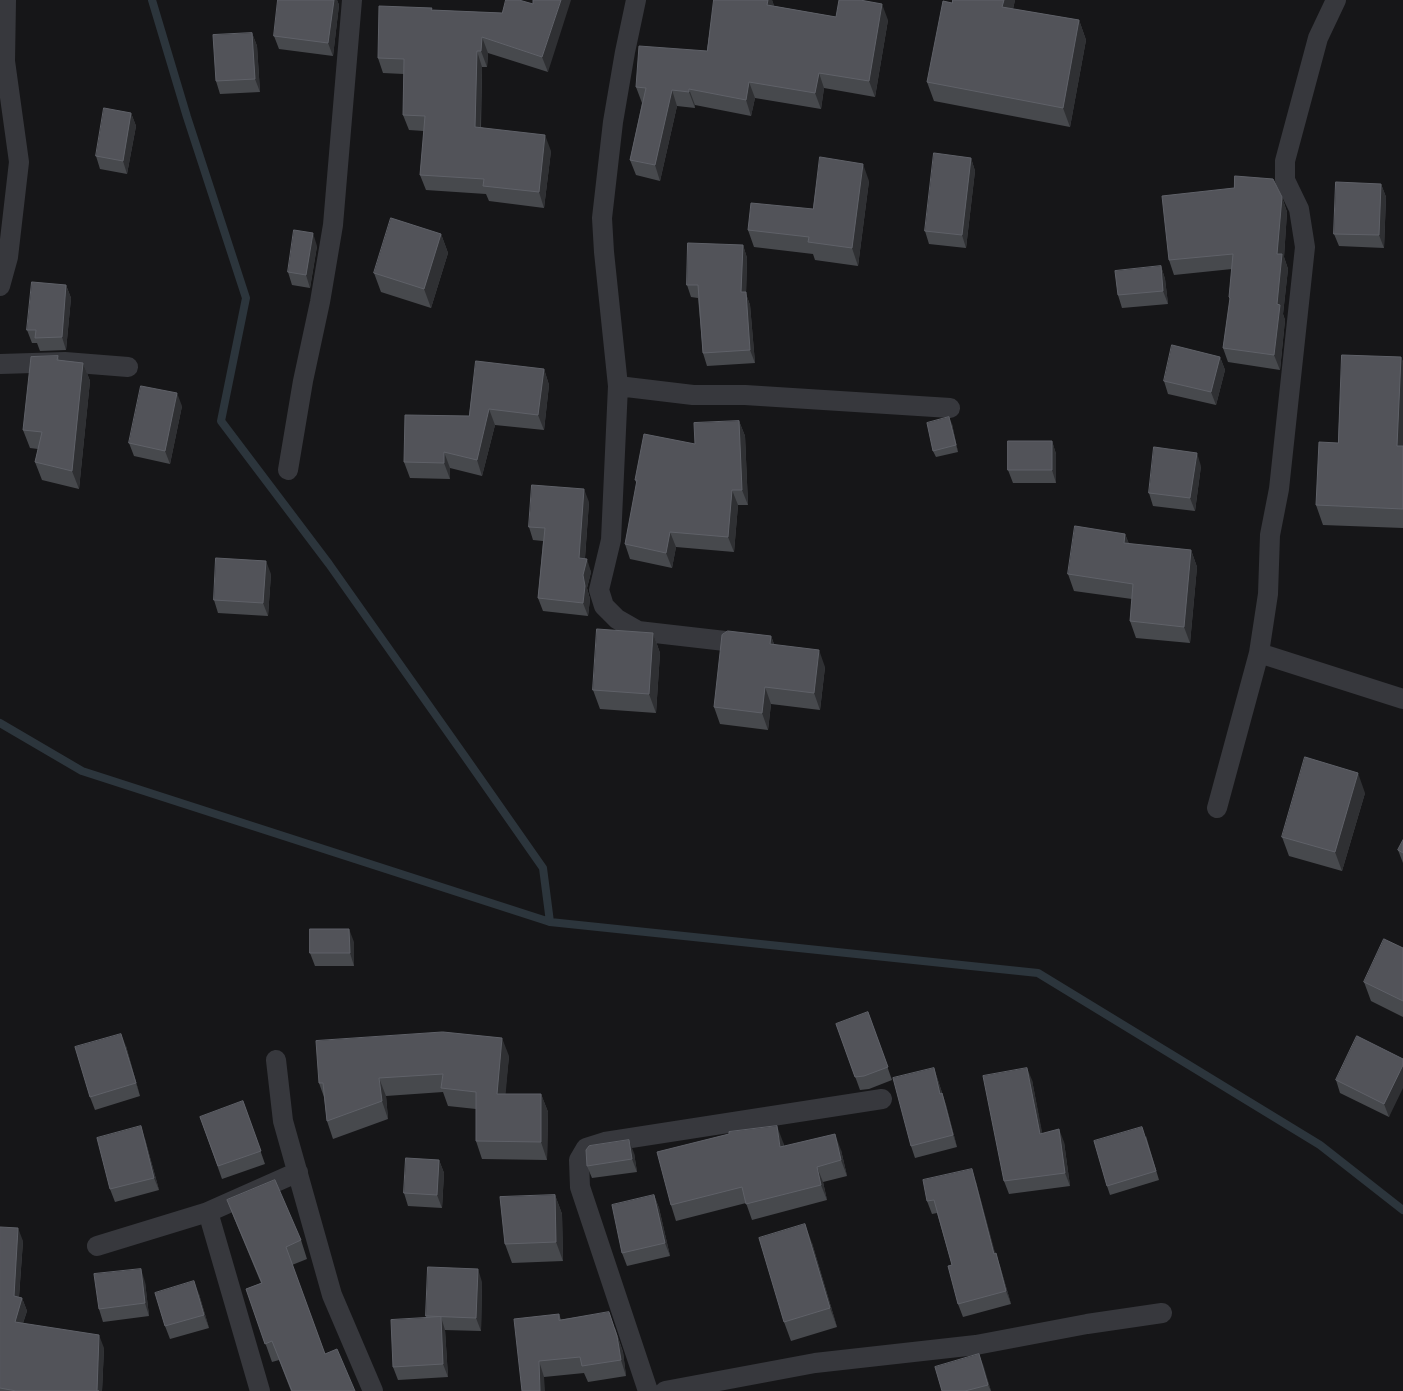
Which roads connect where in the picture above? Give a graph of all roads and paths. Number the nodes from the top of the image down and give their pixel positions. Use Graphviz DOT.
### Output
graph roads {
  1 [pos="6,0"];
  2 [pos="352,0"];
  3 [pos="636,0"];
  4 [pos="1336,0"];
  5 [pos="0,286"];
  6 [pos="0,364"];
  7 [pos="128,368"];
  8 [pos="618,386"];
  9 [pos="950,408"];
  10 [pos="288,470"];
  11 [pos="725,641"];
  12 [pos="1259,653"];
  13 [pos="1403,699"];
  14 [pos="1217,808"];
  15 [pos="276,1060"];
  16 [pos="882,1099"];
  17 [pos="298,1172"];
  18 [pos="208,1212"];
  19 [pos="97,1246"];
  20 [pos="1162,1313"];
  21 [pos="260,1391"];
  22 [pos="373,1391"];
  23 [pos="648,1391"];
  24 [pos="665,1391"];
  1 -- 5 [label="street"];
  2 -- 10 [label="street"];
  3 -- 8 [label="street"];
  4 -- 12 [label="street"];
  6 -- 7 [label="street"];
  8 -- 9 [label="street"];
  8 -- 11 [label="street"];
  12 -- 13 [label="street"];
  12 -- 14 [label="street"];
  15 -- 17 [label="street"];
  16 -- 23 [label="street"];
  17 -- 18 [label="street"];
  17 -- 22 [label="street"];
  18 -- 19 [label="street"];
  18 -- 21 [label="street"];
  20 -- 24 [label="street"];
}
